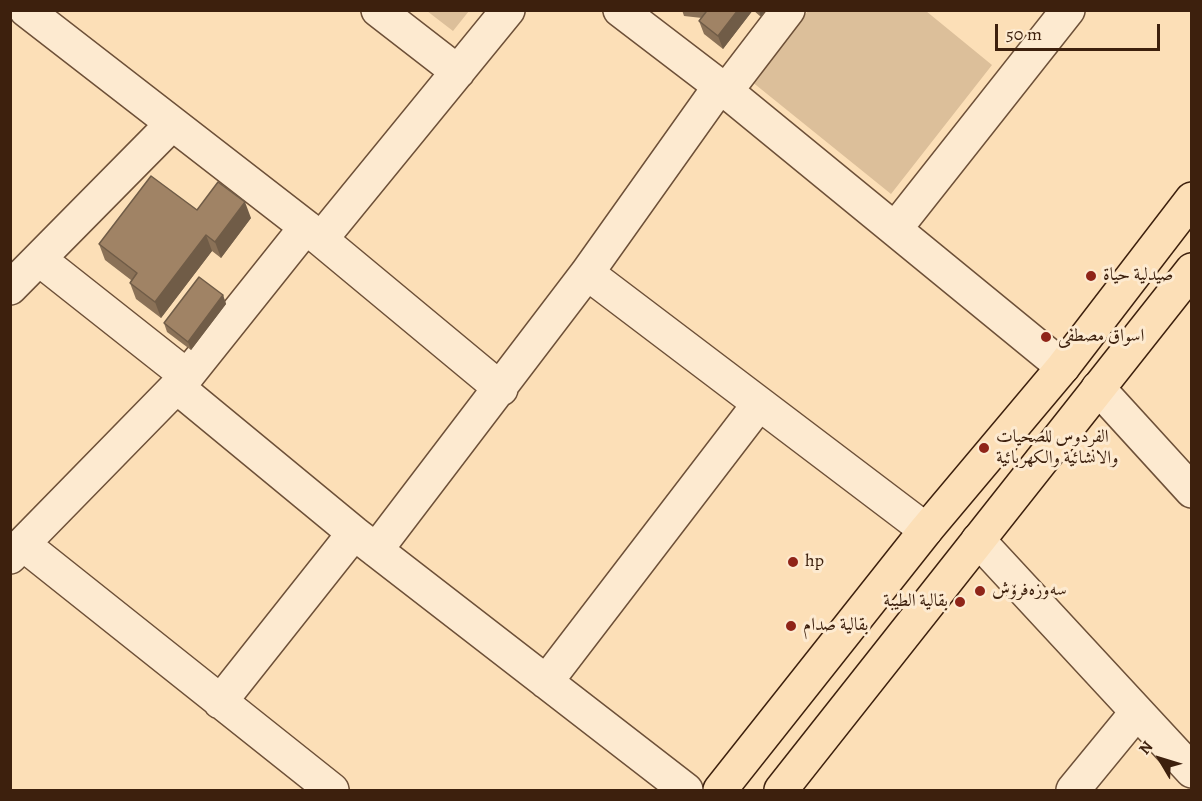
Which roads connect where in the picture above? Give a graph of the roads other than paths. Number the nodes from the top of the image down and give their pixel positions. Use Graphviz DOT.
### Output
graph roads {
  1 [pos="26,10"];
  2 [pos="378,10"];
  3 [pos="508,10"];
  4 [pos="620,10"];
  5 [pos="788,10"];
  6 [pos="1068,10"];
  7 [pos="458,72"];
  8 [pos="723,89"];
  9 [pos="172,124"];
  10 [pos="1191,199"];
  11 [pos="895,229"];
  12 [pos="314,233"];
  13 [pos="1191,270"];
  14 [pos="21,271"];
  15 [pos="587,273"];
  16 [pos="1063,367"];
  17 [pos="182,382"];
  18 [pos="1098,387"];
  19 [pos="501,389"];
  20 [pos="759,404"];
  21 [pos="1191,490"];
  22 [pos="926,530"];
  23 [pos="978,540"];
  24 [pos="365,542"];
  25 [pos="17,550"];
  26 [pos="546,682"];
  27 [pos="220,702"];
  28 [pos="1137,712"];
  29 [pos="1191,771"];
  30 [pos="332,790"];
  31 [pos="686,790"];
  32 [pos="720,790"];
  33 [pos="781,790"];
  34 [pos="1073,790"];
  1 -- 9 [label="street"];
  2 -- 7 [label="street"];
  3 -- 7 [label="street"];
  4 -- 8 [label="street"];
  5 -- 8 [label="street"];
  6 -- 11 [label="street"];
  7 -- 12 [label="street"];
  8 -- 11 [label="street"];
  8 -- 15 [label="street"];
  9 -- 12 [label="street"];
  9 -- 14 [label="street"];
  10 -- 16 [label="main road"];
  11 -- 16 [label="street"];
  12 -- 17 [label="street"];
  12 -- 19 [label="street"];
  13 -- 18 [label="main road"];
  14 -- 17 [label="street"];
  15 -- 19 [label="street"];
  15 -- 20 [label="street"];
  16 -- 22 [label="main road"];
  17 -- 24 [label="street"];
  17 -- 25 [label="street"];
  18 -- 21 [label="street"];
  18 -- 23 [label="main road"];
  19 -- 24 [label="street"];
  20 -- 22 [label="street"];
  20 -- 26 [label="street"];
  22 -- 32 [label="main road"];
  23 -- 28 [label="street"];
  23 -- 33 [label="main road"];
  24 -- 26 [label="street"];
  24 -- 27 [label="street"];
  25 -- 27 [label="street"];
  26 -- 31 [label="street"];
  27 -- 30 [label="street"];
  28 -- 29 [label="street"];
  28 -- 34 [label="street"];
}
